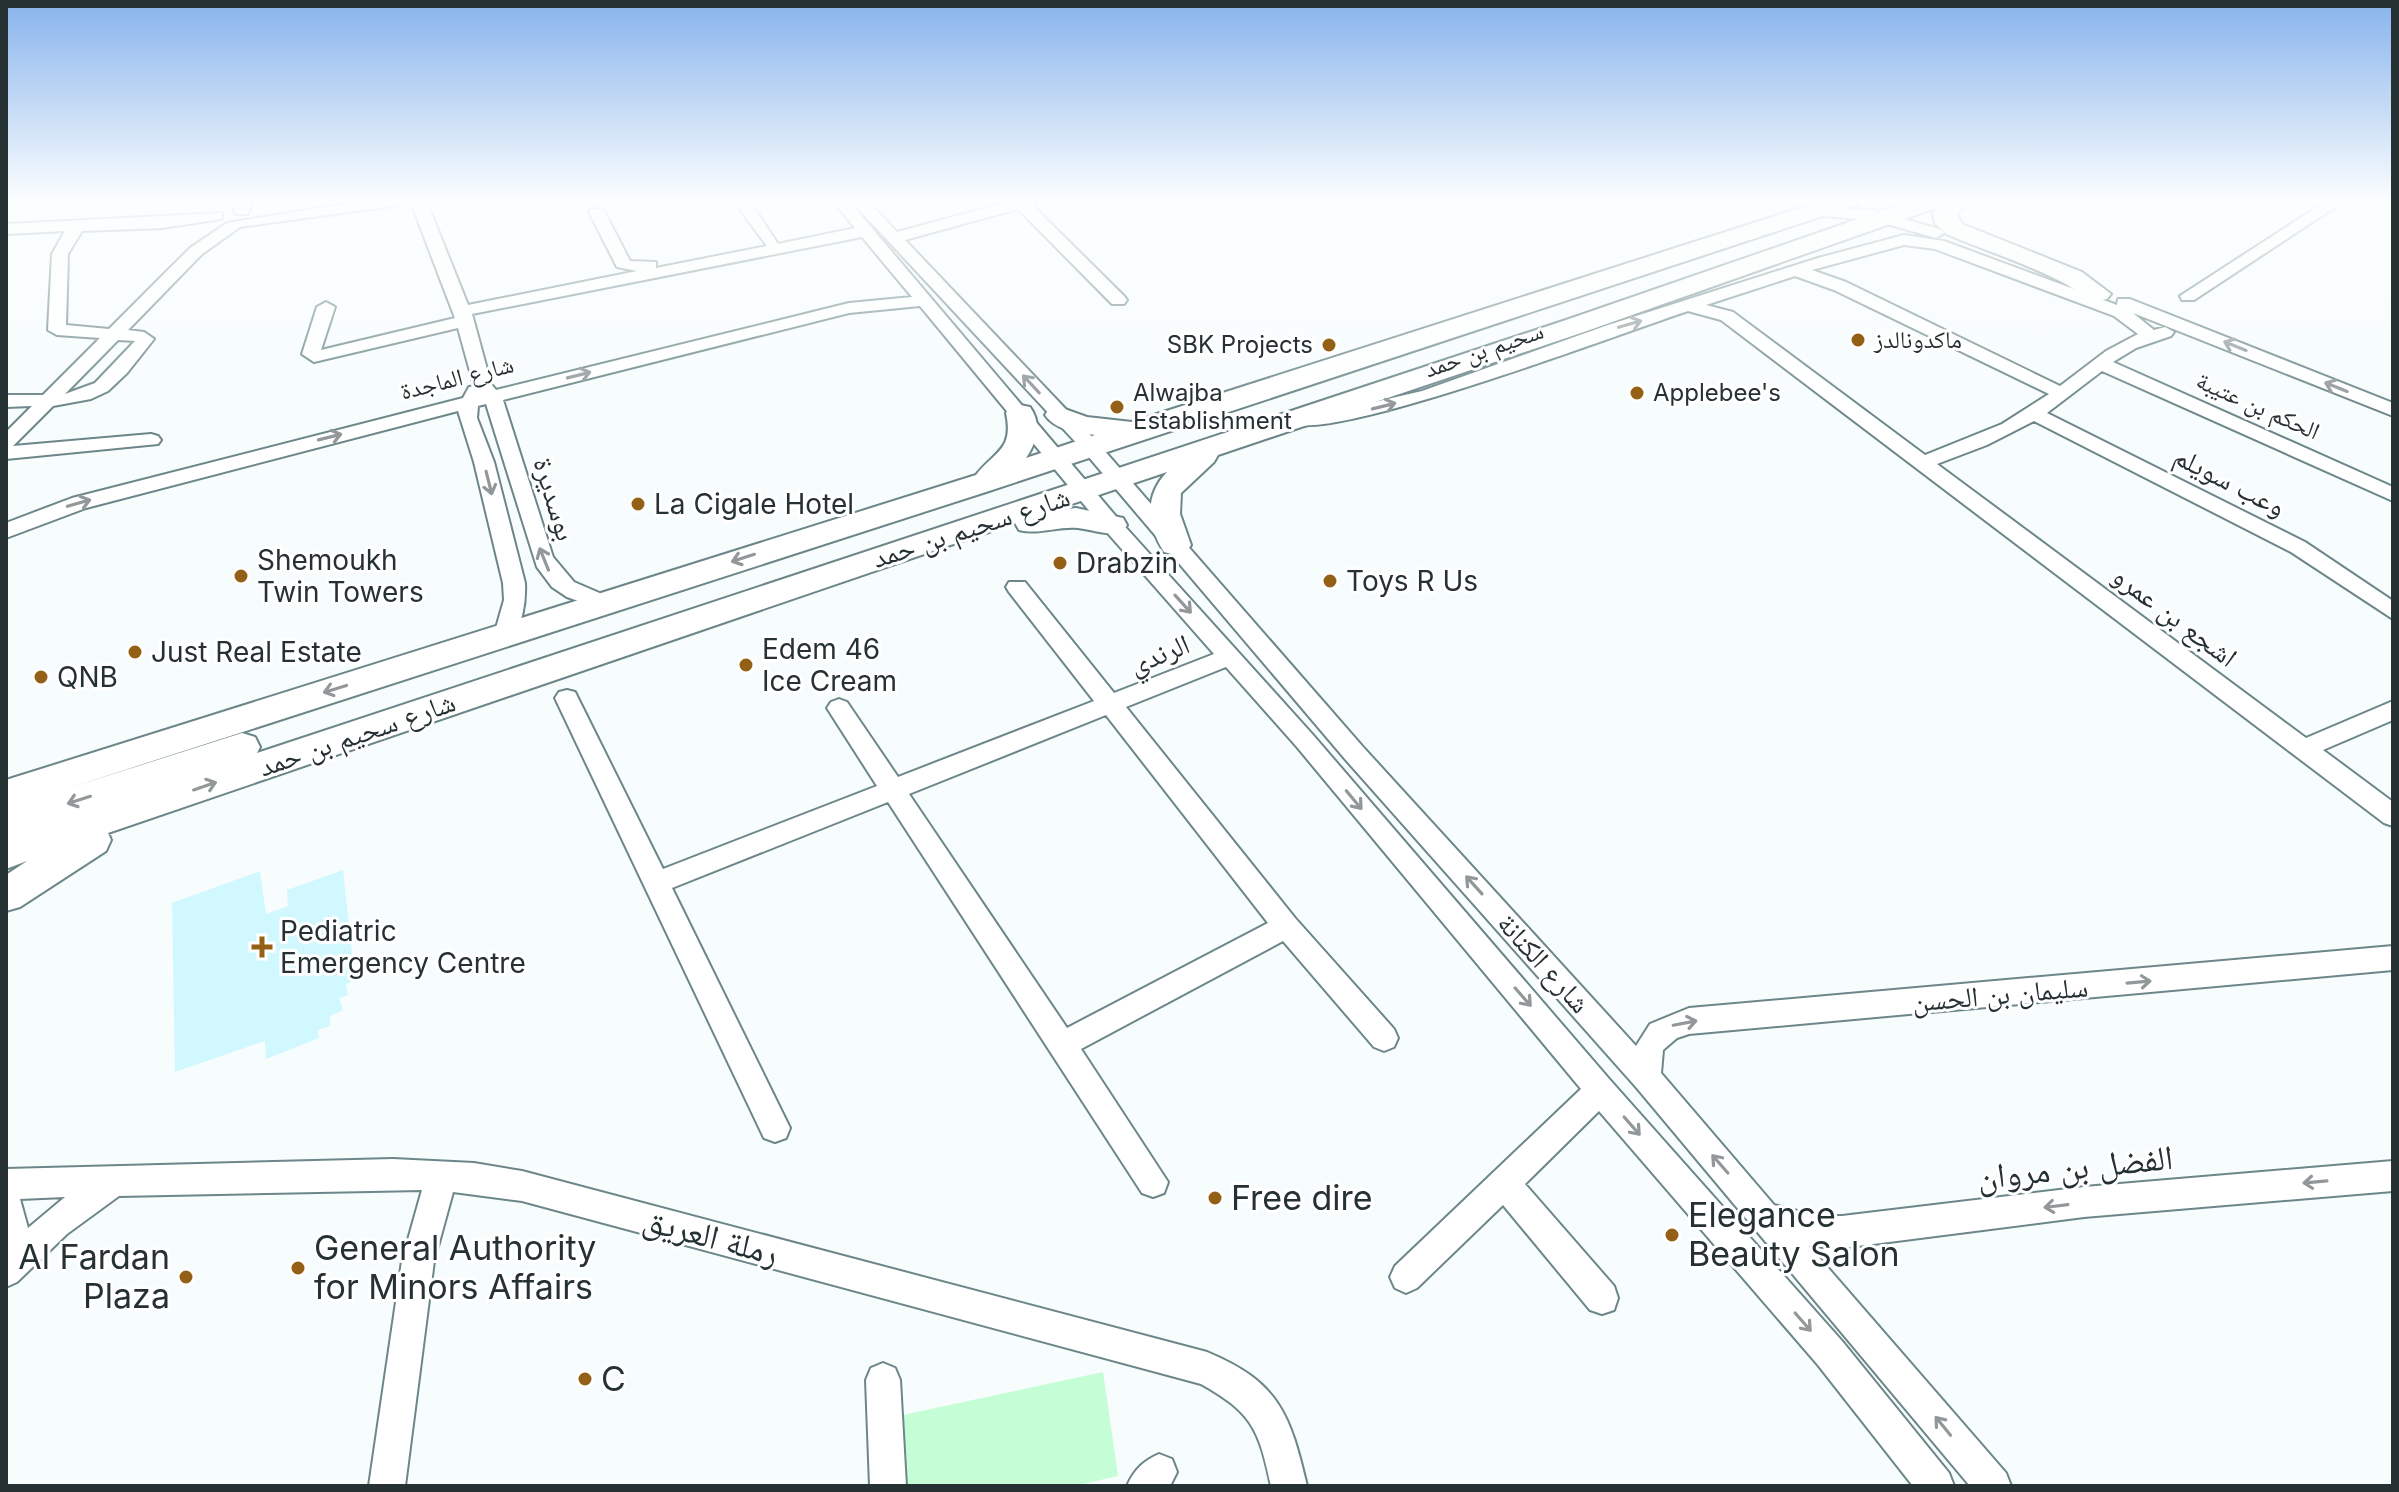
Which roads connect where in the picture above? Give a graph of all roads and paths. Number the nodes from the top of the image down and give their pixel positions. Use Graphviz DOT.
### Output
graph roads {
  1 [pos="59,270"];
  2 [pos="178,270"];
  3 [pos="446,270"];
  4 [pos="674,270"];
  5 [pos="899,270"];
  6 [pos="924,270"];
  7 [pos="1089,270"];
  8 [pos="1638,270"];
  9 [pos="1673,270"];
  10 [pos="1733,270"];
  11 [pos="1761,270"];
  12 [pos="1802,270"];
  13 [pos="1830,270"];
  14 [pos="2004,270"];
  15 [pos="2031,270"];
  16 [pos="2055,270"];
  17 [pos="2229,270"];
  18 [pos="1798,271"];
  19 [pos="1756,285"];
  20 [pos="1840,286"];
  21 [pos="2098,294"];
  22 [pos="1722,295"];
  23 [pos="2188,296"];
  24 [pos="1118,300"];
  25 [pos="927,301"];
  26 [pos="1691,306"];
  27 [pos="326,307"];
  28 [pos="464,316"];
  29 [pos="1727,316"];
  30 [pos="2191,328"];
  31 [pos="116,334"];
  32 [pos="2149,335"];
  33 [pos="2102,364"];
  34 [pos="487,390"];
  35 [pos="2063,394"];
  36 [pos="52,398"];
  37 [pos="6,401"];
  38 [pos="470,402"];
  39 [pos="2393,410"];
  40 [pos="1020,413"];
  41 [pos="2034,414"];
  42 [pos="1059,415"];
  43 [pos="1279,422"];
  44 [pos="1143,428"];
  45 [pos="151,440"];
  46 [pos="6,443"];
  47 [pos="1221,443"];
  48 [pos="509,444"];
  49 [pos="478,447"];
  50 [pos="6,453"];
  51 [pos="1103,461"];
  52 [pos="1922,462"];
  53 [pos="1070,473"];
  54 [pos="978,484"];
  55 [pos="2393,495"];
  56 [pos="530,516"];
  57 [pos="500,525"];
  58 [pos="1112,525"];
  59 [pos="6,531"];
  60 [pos="957,531"];
  61 [pos="1175,545"];
  62 [pos="1017,587"];
  63 [pos="603,603"];
  64 [pos="2393,611"];
  65 [pos="491,640"];
  66 [pos="1230,657"];
  67 [pos="567,698"];
  68 [pos="454,700"];
  69 [pos="1111,706"];
  70 [pos="839,708"];
  71 [pos="2393,710"];
  72 [pos="1305,741"];
  73 [pos="2305,748"];
  74 [pos="1354,753"];
  75 [pos="103,762"];
  76 [pos="6,773"];
  77 [pos="896,790"];
  78 [pos="6,794"];
  79 [pos="131,811"];
  80 [pos="2393,816"];
  81 [pos="6,823"];
  82 [pos="6,853"];
  83 [pos="656,883"];
  84 [pos="6,895"];
  85 [pos="1286,926"];
  86 [pos="2393,958"];
  87 [pos="1384,1038"];
  88 [pos="1062,1045"];
  89 [pos="1646,1078"];
  90 [pos="1600,1090"];
  91 [pos="775,1128"];
  92 [pos="442,1176"];
  93 [pos="2393,1176"];
  94 [pos="115,1180"];
  95 [pos="1153,1182"];
  96 [pos="1504,1183"];
  97 [pos="6,1184"];
  98 [pos="6,1202"];
  99 [pos="1767,1218"];
  100 [pos="6,1264"];
  101 [pos="6,1271"];
  102 [pos="1406,1277"];
  103 [pos="1602,1298"];
  104 [pos="883,1380"];
  105 [pos="387,1486"];
  106 [pos="888,1486"];
  107 [pos="1289,1486"];
  108 [pos="1936,1486"];
  109 [pos="1993,1486"];
  1 -- 31 [label="street"];
  2 -- 31 [label="street"];
  3 -- 28 [label="street, بوسديرة"];
  4 -- 28 [label="street"];
  5 -- 25 [label="street, شارع الكنانة"];
  42 -- 6 [label="street, شارع الكنانة, one-way"];
  7 -- 24 [label="street"];
  8 -- 44 [label="highway, شارع سحيم بن حمد"];
  9 -- 51 [label="highway"];
  10 -- 43 [label="highway, شارع سحيم بن حمد"];
  11 -- 19 [label="highway"];
  12 -- 18 [label="street, سحيم بن حمد"];
  13 -- 20 [label="street"];
  14 -- 32 [label="street, سحيم بن حمد"];
  15 -- 21 [label="street"];
  16 -- 21 [label="highway"];
  17 -- 23 [label="street"];
  18 -- 19 [label="street, سحيم بن حمد"];
  18 -- 20 [label="street"];
  19 -- 22 [label="street, سحيم بن حمد"];
  20 -- 35 [label="street"];
  21 -- 30 [label="street"];
  22 -- 26 [label="street, سحيم بن حمد"];
  22 -- 29 [label="street"];
  34 -- 25 [label="street, شارع الماجدة, one-way"];
  25 -- 40 [label="street, شارع الكنانة"];
  26 -- 29 [label="street, اشجع بن عمرو"];
  43 -- 26 [label="street, سحيم بن حمد, one-way"];
  27 -- 28 [label="street"];
  28 -- 34 [label="street, بوسديرة"];
  29 -- 52 [label="street, اشجع بن عمرو"];
  30 -- 32 [label="street"];
  39 -- 30 [label="street, one-way"];
  31 -- 36 [label="street"];
  31 -- 36 [label="street"];
  32 -- 33 [label="street"];
  33 -- 35 [label="street"];
  33 -- 55 [label="street, الحكم بن عتيبة"];
  34 -- 38 [label="street, شارع الماجدة"];
  34 -- 48 [label="street, بوسديرة"];
  35 -- 41 [label="street"];
  36 -- 37 [label="street"];
  36 -- 46 [label="street"];
  38 -- 49 [label="street, بوسديرة"];
  59 -- 38 [label="street, شارع الماجدة, one-way"];
  40 -- 53 [label="street, شارع الكنانة"];
  40 -- 54 [label="highway"];
  41 -- 52 [label="street"];
  41 -- 64 [label="street, وعب سويلم"];
  42 -- 44 [label="highway"];
  42 -- 51 [label="street, شارع الكنانة"];
  43 -- 47 [label="highway, شارع سحيم بن حمد"];
  44 -- 51 [label="highway, شارع سحيم بن حمد"];
  45 -- 50 [label="street"];
  47 -- 51 [label="highway, شارع سحيم بن حمد"];
  47 -- 61 [label="highway"];
  48 -- 49 [label="street"];
  48 -- 56 [label="street, بوسديرة"];
  49 -- 57 [label="street, بوسديرة, one-way"];
  51 -- 53 [label="highway, شارع سحيم بن حمد"];
  51 -- 53 [label="highway"];
  51 -- 61 [label="street, شارع الكنانة"];
  52 -- 73 [label="street, اشجع بن عمرو"];
  53 -- 54 [label="highway, شارع سحيم بن حمد"];
  53 -- 58 [label="street, شارع الكنانة"];
  53 -- 60 [label="highway, شارع سحيم بن حمد"];
  53 -- 68 [label="highway"];
  54 -- 63 [label="highway, شارع سحيم بن حمد, one-way"];
  56 -- 57 [label="street"];
  63 -- 56 [label="street, بوسديرة, one-way"];
  57 -- 65 [label="street, بوسديرة"];
  58 -- 60 [label="highway"];
  58 -- 66 [label="street, شارع الكنانة, one-way"];
  60 -- 68 [label="highway, شارع سحيم بن حمد"];
  61 -- 74 [label="street, شارع الكنانة"];
  62 -- 69 [label="street"];
  63 -- 65 [label="highway, شارع سحيم بن حمد"];
  65 -- 75 [label="highway, شارع سحيم بن حمد, one-way"];
  65 -- 81 [label="highway, one-way"];
  66 -- 69 [label="street, الرندي"];
  66 -- 72 [label="street, شارع الكنانة"];
  67 -- 83 [label="street"];
  79 -- 68 [label="highway, شارع سحيم بن حمد, one-way"];
  69 -- 77 [label="street, الرندي"];
  69 -- 85 [label="street"];
  70 -- 77 [label="street"];
  71 -- 73 [label="street"];
  72 -- 74 [label="street"];
  72 -- 90 [label="street, شارع الكنانة, one-way"];
  73 -- 80 [label="street, اشجع بن عمرو"];
  89 -- 74 [label="street, شارع الكنانة, one-way"];
  75 -- 76 [label="highway"];
  75 -- 78 [label="highway, شارع سحيم بن حمد"];
  77 -- 83 [label="street, الرندي"];
  77 -- 88 [label="street"];
  79 -- 82 [label="highway, شارع سحيم بن حمد"];
  79 -- 84 [label="highway"];
  83 -- 91 [label="street"];
  85 -- 87 [label="street"];
  85 -- 88 [label="street"];
  89 -- 86 [label="street, سليمان بن الحسن, one-way"];
  88 -- 95 [label="street"];
  99 -- 89 [label="street, شارع الكنانة, one-way"];
  90 -- 96 [label="street"];
  90 -- 108 [label="street, شارع الكنانة, one-way"];
  92 -- 94 [label="street, رملة العريق"];
  92 -- 105 [label="street"];
  92 -- 107 [label="street, رملة العريق"];
  93 -- 99 [label="street, الفضل بن مروان, one-way"];
  94 -- 97 [label="street, رملة العريق"];
  94 -- 101 [label="street"];
  96 -- 102 [label="street"];
  96 -- 103 [label="street"];
  98 -- 100 [label="street"];
  109 -- 99 [label="street, شارع الكنانة, one-way"];
  104 -- 106 [label="street"];
}
